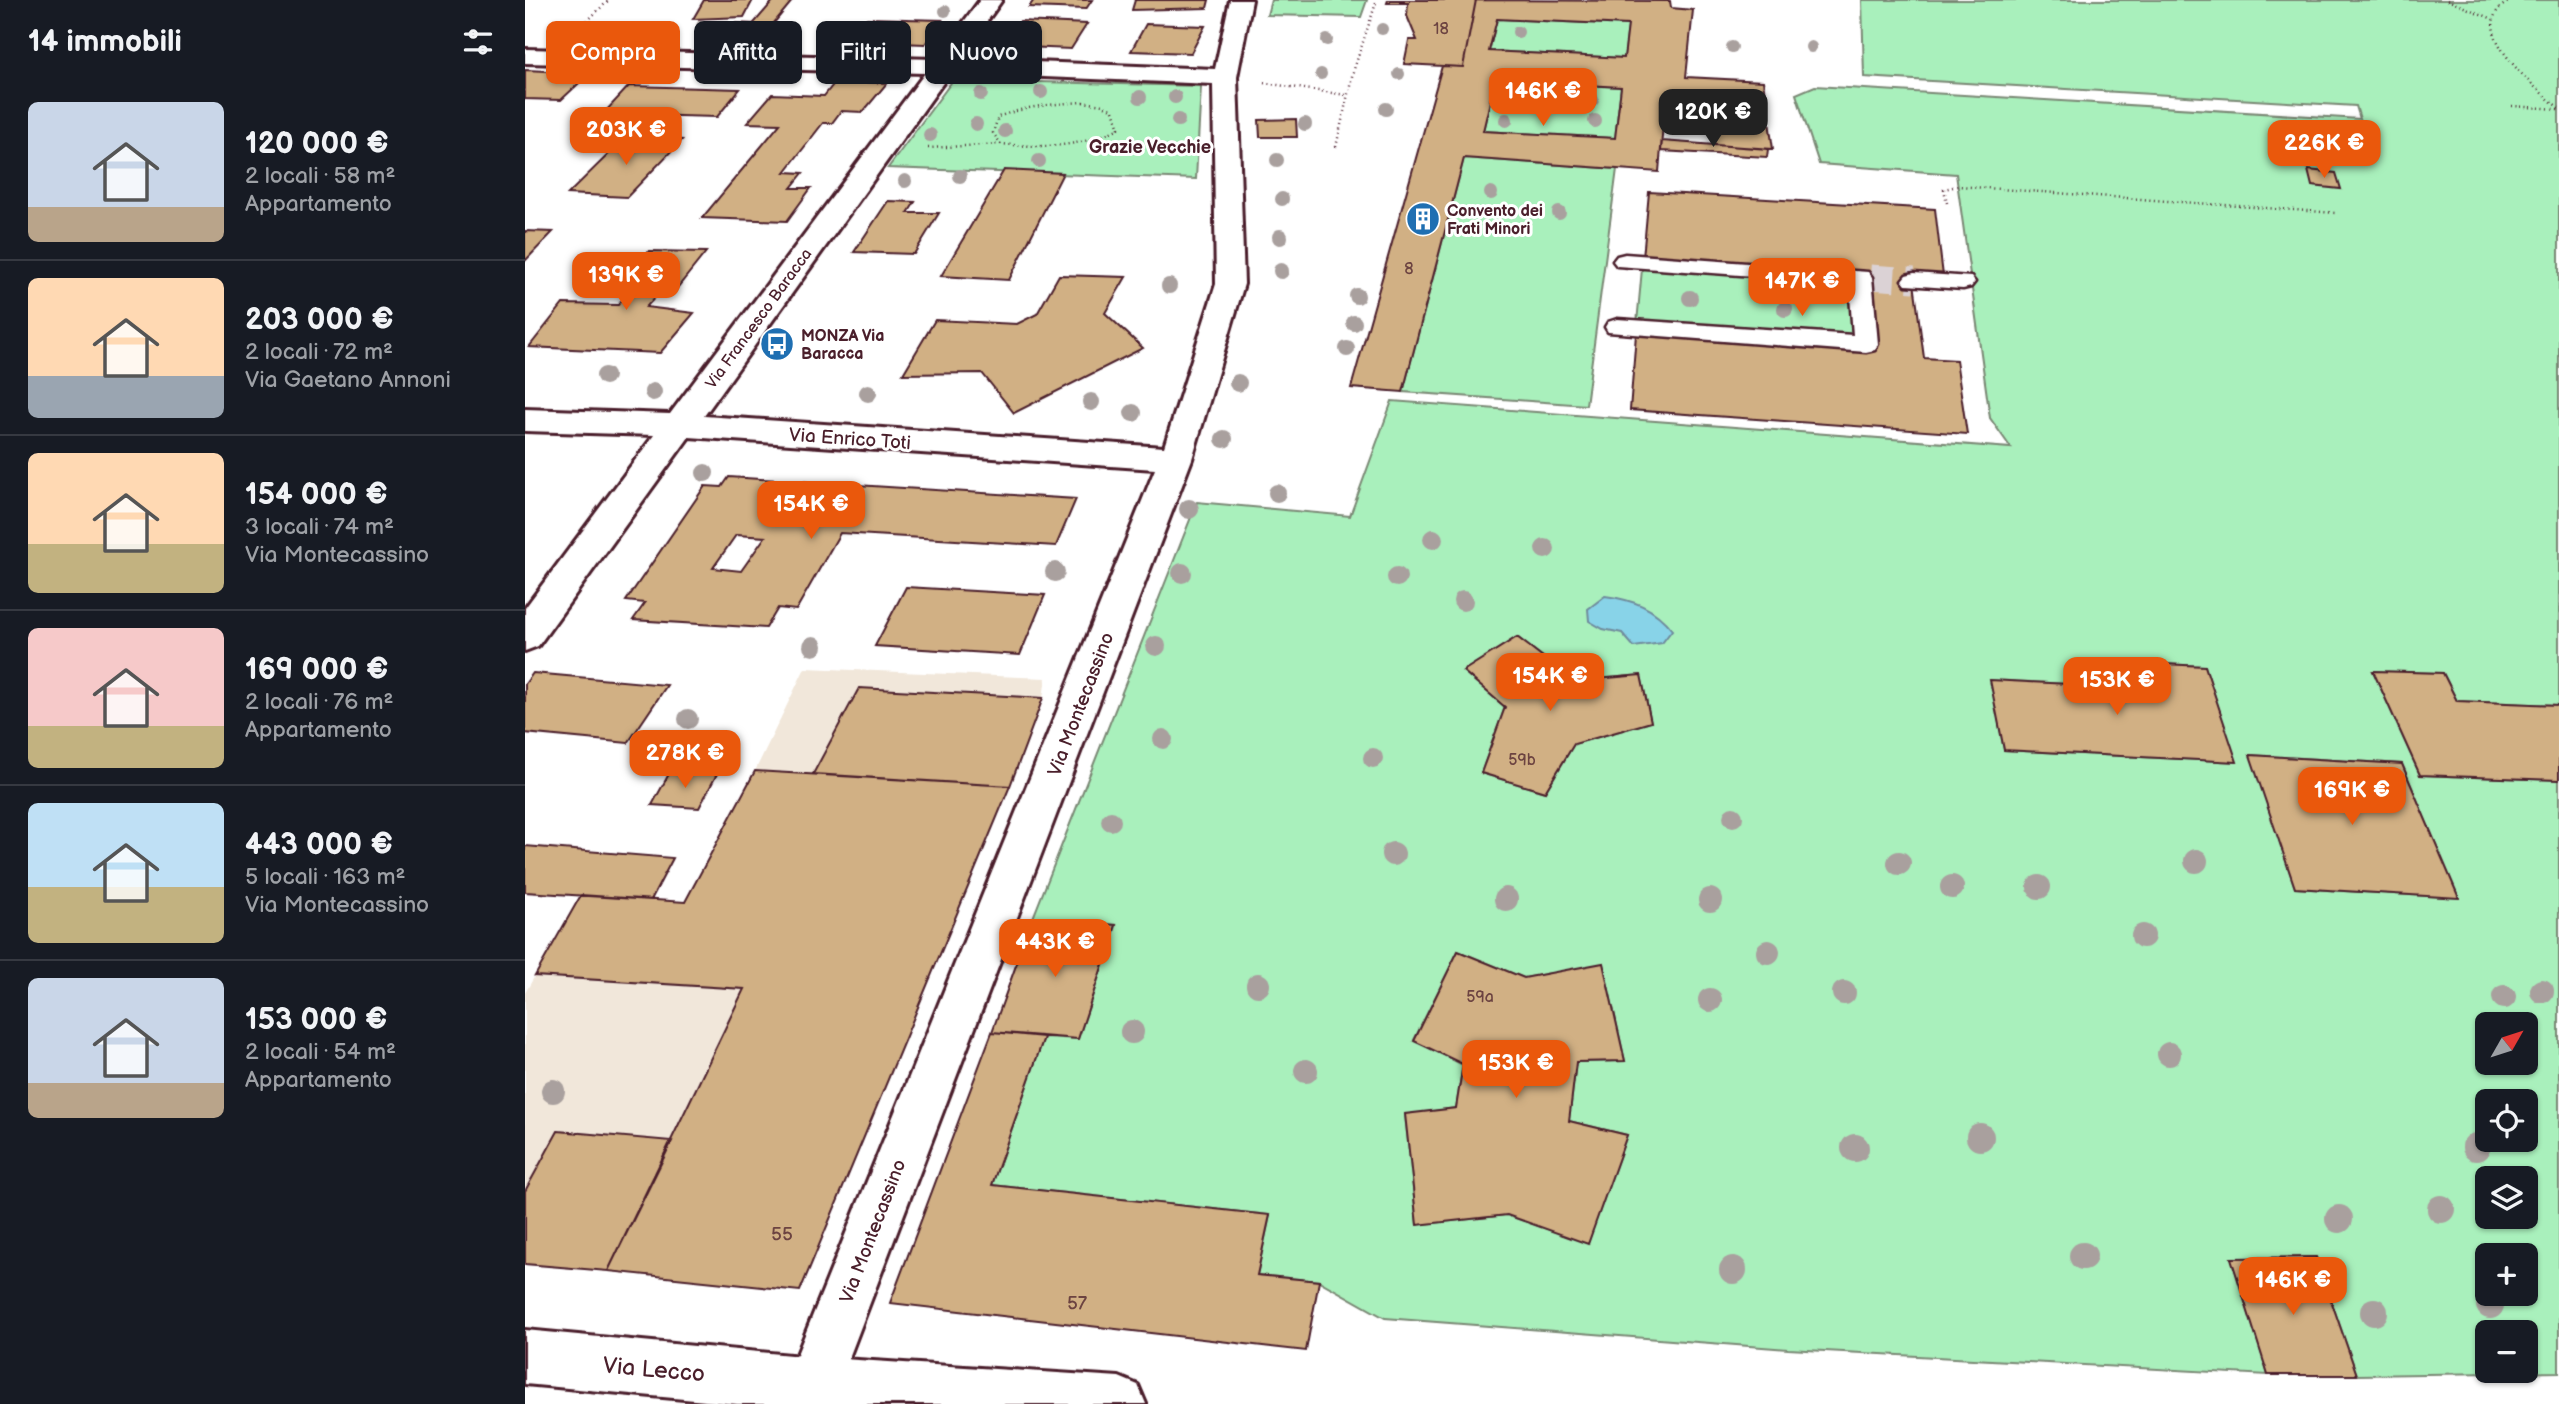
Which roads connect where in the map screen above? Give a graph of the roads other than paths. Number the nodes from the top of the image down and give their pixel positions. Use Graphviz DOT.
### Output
graph roads {
  1 [pos="991,0"];
  2 [pos="1241,0"];
  3 [pos="975,21"];
  4 [pos="525,56"];
  5 [pos="925,66"];
  6 [pos="1042,70"];
  7 [pos="1225,77"];
  8 [pos="927,84"];
  9 [pos="1625,261"];
  10 [pos="1914,280"];
  11 [pos="1963,282"];
  12 [pos="1617,327"];
  13 [pos="525,420"];
  14 [pos="679,425"];
  15 [pos="1176,459"];
  16 [pos="525,636"];
  17 [pos="525,1357"];
  18 [pos="812,1384"];
  19 [pos="1119,1404"];
  1 -- 3 [label="street, Via Francesco Baracca"];
  2 -- 7 [label="street, Via Montecassino"];
  4 -- 5 [label="street"];
  6 -- 7 [label="street"];
  7 -- 15 [label="street, Via Montecassino"];
  8 -- 14 [label="street, Via Francesco Baracca"];
  9 -- 12 [label="street"];
  10 -- 11 [label="street"];
  13 -- 14 [label="street, Via Enrico Toti"];
  14 -- 15 [label="street, Via Enrico Toti"];
  14 -- 16 [label="street, Via Francesco Baracca"];
  15 -- 18 [label="street, Via Montecassino"];
  17 -- 18 [label="street, Via Lecco"];
  18 -- 19 [label="street, Via Lecco"];
}
